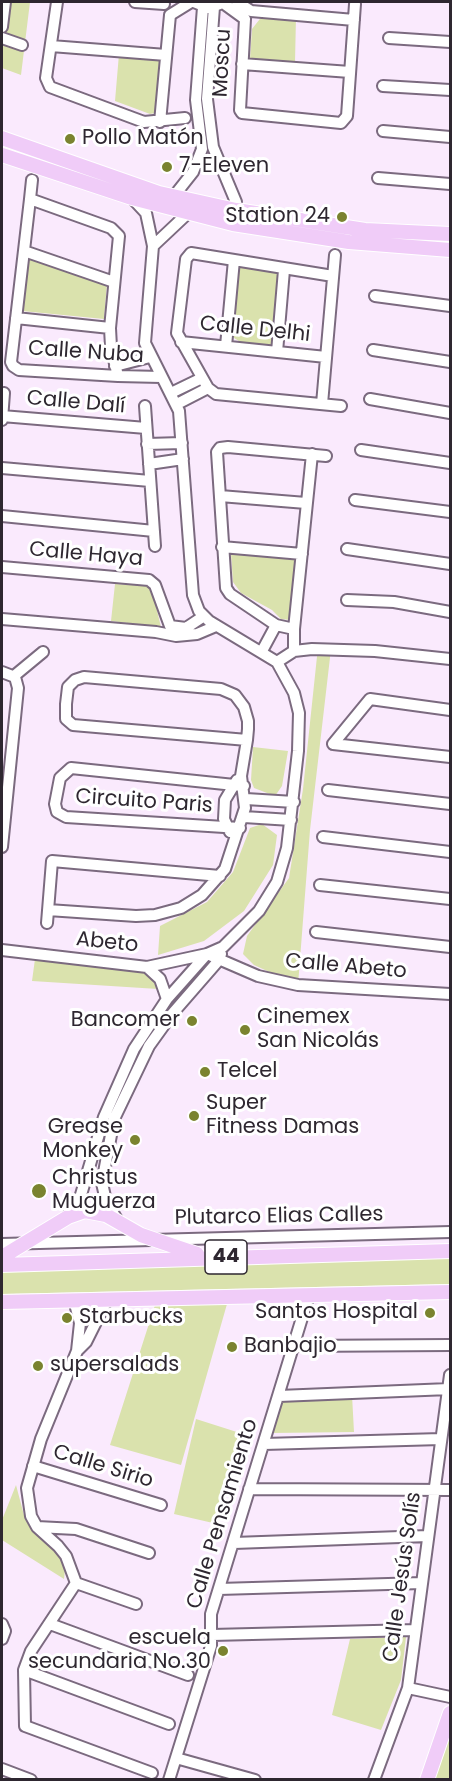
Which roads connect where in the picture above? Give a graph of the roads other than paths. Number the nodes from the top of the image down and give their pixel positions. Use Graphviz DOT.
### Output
graph roads {
  1 [pos="5,2"];
  2 [pos="57,2"];
  3 [pos="135,2"];
  4 [pos="237,2"];
  5 [pos="166,3"];
  6 [pos="208,4"];
  7 [pos="355,4"];
  8 [pos="170,15"];
  9 [pos="248,15"];
  10 [pos="354,20"];
  11 [pos="2,27"];
  12 [pos="2,38"];
  13 [pos="389,38"];
  14 [pos="450,42"];
  15 [pos="22,45"];
  16 [pos="51,46"];
  17 [pos="166,55"];
  18 [pos="242,64"];
  19 [pos="350,72"];
  20 [pos="383,86"];
  21 [pos="450,90"];
  22 [pos="185,118"];
  23 [pos="160,122"];
  24 [pos="383,131"];
  25 [pos="450,137"];
  26 [pos="2,138"];
  27 [pos="207,148"];
  28 [pos="2,155"];
  29 [pos="378,178"];
  30 [pos="32,180"];
  31 [pos="450,184"];
  32 [pos="159,193"];
  33 [pos="174,196"];
  34 [pos="132,198"];
  35 [pos="30,200"];
  36 [pos="187,214"];
  37 [pos="235,217"];
  38 [pos="450,234"];
  39 [pos="153,246"];
  40 [pos="450,250"];
  41 [pos="24,251"];
  42 [pos="335,255"];
  43 [pos="234,260"];
  44 [pos="284,270"];
  45 [pos="333,276"];
  46 [pos="114,282"];
  47 [pos="375,296"];
  48 [pos="450,306"];
  49 [pos="16,318"];
  50 [pos="110,328"];
  51 [pos="181,342"];
  52 [pos="226,346"];
  53 [pos="373,350"];
  54 [pos="277,352"];
  55 [pos="150,357"];
  56 [pos="326,357"];
  57 [pos="450,362"];
  58 [pos="116,371"];
  59 [pos="161,377"];
  60 [pos="202,378"];
  61 [pos="212,391"];
  62 [pos="4,393"];
  63 [pos="171,393"];
  64 [pos="370,399"];
  65 [pos="177,404"];
  66 [pos="322,404"];
  67 [pos="145,406"];
  68 [pos="340,406"];
  69 [pos="450,412"];
  70 [pos="2,418"];
  71 [pos="146,428"];
  72 [pos="182,443"];
  73 [pos="147,444"];
  74 [pos="361,450"];
  75 [pos="312,454"];
  76 [pos="326,456"];
  77 [pos="183,459"];
  78 [pos="450,462"];
  79 [pos="149,464"];
  80 [pos="2,468"];
  81 [pos="150,481"];
  82 [pos="220,496"];
  83 [pos="355,500"];
  84 [pos="306,503"];
  85 [pos="450,512"];
  86 [pos="2,516"];
  87 [pos="154,531"];
  88 [pos="154,546"];
  89 [pos="222,547"];
  90 [pos="347,549"];
  91 [pos="302,554"];
  92 [pos="450,564"];
  93 [pos="2,567"];
  94 [pos="346,600"];
  95 [pos="450,612"];
  96 [pos="204,616"];
  97 [pos="2,619"];
  98 [pos="276,625"];
  99 [pos="216,627"];
  100 [pos="294,629"];
  101 [pos="262,651"];
  102 [pos="294,651"];
  103 [pos="43,652"];
  104 [pos="450,659"];
  105 [pos="277,662"];
  106 [pos="2,672"];
  107 [pos="14,676"];
  108 [pos="450,710"];
  109 [pos="7,740"];
  110 [pos="247,740"];
  111 [pos="450,757"];
  112 [pos="240,782"];
  113 [pos="328,790"];
  114 [pos="246,799"];
  115 [pos="294,802"];
  116 [pos="450,804"];
  117 [pos="244,817"];
  118 [pos="291,820"];
  119 [pos="227,828"];
  120 [pos="237,833"];
  121 [pos="323,837"];
  122 [pos="2,847"];
  123 [pos="450,852"];
  124 [pos="220,876"];
  125 [pos="320,885"];
  126 [pos="450,899"];
  127 [pos="48,910"];
  128 [pos="47,923"];
  129 [pos="316,932"];
  130 [pos="450,946"];
  131 [pos="223,947"];
  132 [pos="2,951"];
  133 [pos="207,954"];
  134 [pos="219,960"];
  135 [pos="147,967"];
  136 [pos="450,994"];
  137 [pos="167,999"];
  138 [pos="109,1118"];
  139 [pos="68,1217"];
  140 [pos="118,1221"];
  141 [pos="450,1232"];
  142 [pos="154,1240"];
  143 [pos="2,1244"];
  144 [pos="24,1244"];
  145 [pos="450,1251"];
  146 [pos="2,1257"];
  147 [pos="206,1257"];
  148 [pos="2,1265"];
  149 [pos="450,1292"];
  150 [pos="309,1295"];
  151 [pos="74,1300"];
  152 [pos="107,1300"];
  153 [pos="2,1302"];
  154 [pos="80,1323"];
  155 [pos="93,1326"];
  156 [pos="450,1345"];
  157 [pos="294,1346"];
  158 [pos="77,1351"];
  159 [pos="450,1375"];
  160 [pos="449,1389"];
  161 [pos="279,1396"];
  162 [pos="441,1439"];
  163 [pos="264,1444"];
  164 [pos="33,1466"];
  165 [pos="435,1488"];
  166 [pos="249,1489"];
  167 [pos="450,1490"];
  168 [pos="161,1505"];
  169 [pos="37,1527"];
  170 [pos="428,1536"];
  171 [pos="234,1543"];
  172 [pos="148,1553"];
  173 [pos="76,1583"];
  174 [pos="422,1583"];
  175 [pos="219,1589"];
  176 [pos="136,1604"];
  177 [pos="2,1624"];
  178 [pos="50,1624"];
  179 [pos="414,1630"];
  180 [pos="212,1635"];
  181 [pos="2,1638"];
  182 [pos="24,1670"];
  183 [pos="188,1676"];
  184 [pos="408,1688"];
  185 [pos="450,1697"];
  186 [pos="450,1713"];
  187 [pos="170,1724"];
  188 [pos="176,1758"];
  189 [pos="2,1768"];
  190 [pos="152,1773"];
  191 [pos="31,1779"];
  192 [pos="169,1779"];
  193 [pos="255,1779"];
  194 [pos="374,1779"];
  195 [pos="428,1779"];
  1 -- 11 [label="street"];
  2 -- 16 [label="street"];
  3 -- 5 [label="street"];
  4 -- 9 [label="street"];
  5 -- 8 [label="street"];
  6 -- 8 [label="street"];
  6 -- 9 [label="street"];
  6 -- 27 [label="street"];
  7 -- 10 [label="street"];
  8 -- 17 [label="street"];
  9 -- 10 [label="street"];
  9 -- 18 [label="street, Moscu"];
  10 -- 19 [label="street"];
  12 -- 15 [label="street"];
  13 -- 14 [label="street"];
  16 -- 17 [label="street"];
  16 -- 23 [label="street"];
  17 -- 23 [label="street"];
  18 -- 19 [label="street"];
  18 -- 19 [label="street, Moscu"];
  20 -- 21 [label="street"];
  22 -- 23 [label="street"];
  24 -- 25 [label="street"];
  26 -- 32 [label="main road"];
  27 -- 33 [label="street"];
  27 -- 37 [label="street"];
  28 -- 34 [label="main road"];
  29 -- 31 [label="street"];
  30 -- 35 [label="street"];
  32 -- 33 [label="main road"];
  32 -- 34 [label="main road"];
  33 -- 37 [label="main road"];
  34 -- 36 [label="main road"];
  34 -- 39 [label="street"];
  35 -- 41 [label="street"];
  35 -- 46 [label="street"];
  36 -- 37 [label="main road"];
  36 -- 39 [label="street"];
  37 -- 38 [label="main road"];
  37 -- 40 [label="main road"];
  39 -- 55 [label="street"];
  41 -- 46 [label="street"];
  41 -- 49 [label="street"];
  42 -- 45 [label="street"];
  43 -- 44 [label="street"];
  43 -- 51 [label="street"];
  43 -- 52 [label="street"];
  44 -- 45 [label="street"];
  44 -- 54 [label="street"];
  45 -- 56 [label="street"];
  46 -- 50 [label="street"];
  47 -- 48 [label="street"];
  49 -- 50 [label="street"];
  49 -- 58 [label="street, Calle Nuba"];
  50 -- 58 [label="street"];
  51 -- 52 [label="street, Calle Delhi"];
  51 -- 60 [label="street"];
  52 -- 54 [label="street, Calle Delhi"];
  53 -- 57 [label="street"];
  54 -- 56 [label="street, Calle Delhi"];
  55 -- 58 [label="street, Calle Nuba"];
  55 -- 59 [label="street"];
  56 -- 66 [label="street"];
  58 -- 59 [label="street, Calle Nuba"];
  59 -- 63 [label="street"];
  60 -- 61 [label="street"];
  60 -- 63 [label="street"];
  61 -- 65 [label="street"];
  61 -- 66 [label="street"];
  62 -- 70 [label="street"];
  63 -- 65 [label="street"];
  64 -- 69 [label="street"];
  65 -- 72 [label="street"];
  66 -- 68 [label="street"];
  67 -- 71 [label="street"];
  70 -- 71 [label="street, Calle Dalí"];
  71 -- 73 [label="street"];
  72 -- 73 [label="street"];
  72 -- 77 [label="street"];
  73 -- 79 [label="street"];
  74 -- 78 [label="street"];
  75 -- 76 [label="street"];
  75 -- 82 [label="street"];
  75 -- 84 [label="street"];
  77 -- 79 [label="street"];
  77 -- 96 [label="street"];
  79 -- 81 [label="street"];
  80 -- 81 [label="street"];
  81 -- 87 [label="street"];
  82 -- 84 [label="street"];
  82 -- 89 [label="street"];
  83 -- 85 [label="street"];
  84 -- 91 [label="street"];
  86 -- 87 [label="street"];
  87 -- 88 [label="street"];
  89 -- 91 [label="street"];
  89 -- 98 [label="street"];
  90 -- 92 [label="street"];
  91 -- 100 [label="street"];
  93 -- 96 [label="street, Calle Haya"];
  94 -- 95 [label="street"];
  96 -- 99 [label="street"];
  97 -- 99 [label="street"];
  98 -- 100 [label="street"];
  98 -- 101 [label="street"];
  99 -- 101 [label="street"];
  100 -- 102 [label="street"];
  101 -- 105 [label="street"];
  102 -- 104 [label="street"];
  102 -- 105 [label="street"];
  103 -- 107 [label="street"];
  105 -- 115 [label="street"];
  106 -- 107 [label="street"];
  107 -- 109 [label="street"];
  108 -- 111 [label="street"];
  109 -- 122 [label="street"];
  110 -- 110 [label="street"];
  110 -- 112 [label="street"];
  112 -- 114 [label="street, Circuito Paris"];
  112 -- 119 [label="street, Circuito Paris"];
  112 -- 119 [label="street, Circuito Paris"];
  113 -- 116 [label="street"];
  114 -- 115 [label="street"];
  114 -- 117 [label="street, Circuito Paris"];
  115 -- 118 [label="street"];
  117 -- 118 [label="street"];
  117 -- 120 [label="street, Circuito Paris"];
  118 -- 131 [label="street"];
  119 -- 120 [label="street, Circuito Paris"];
  120 -- 124 [label="street"];
  121 -- 123 [label="street"];
  124 -- 127 [label="street"];
  124 -- 127 [label="street"];
  125 -- 126 [label="street"];
  127 -- 128 [label="street"];
  129 -- 130 [label="street"];
  131 -- 133 [label="street"];
  131 -- 134 [label="street"];
  132 -- 135 [label="street, Abeto"];
  133 -- 134 [label="street, Calle Abeto"];
  133 -- 135 [label="street, Abeto"];
  133 -- 137 [label="street"];
  134 -- 136 [label="street, Calle Abeto"];
  134 -- 138 [label="street"];
  135 -- 137 [label="street"];
  137 -- 138 [label="street"];
  138 -- 139 [label="street"];
  138 -- 140 [label="street"];
  139 -- 140 [label="main road"];
  139 -- 144 [label="main road"];
  140 -- 142 [label="main road"];
  141 -- 142 [label="street, Plutarco Elias Calles"];
  142 -- 144 [label="street, Plutarco Elias Calles"];
  142 -- 147 [label="main road"];
  143 -- 144 [label="street, Plutarco Elias Calles"];
  144 -- 146 [label="main road"];
  145 -- 147 [label="main road, 44"];
  147 -- 148 [label="main road, 44"];
  149 -- 150 [label="main road, 44"];
  150 -- 152 [label="main road, 44"];
  150 -- 157 [label="street, Calle Pensamiento"];
  151 -- 152 [label="main road, 44"];
  151 -- 153 [label="main road, 44"];
  151 -- 154 [label="street"];
  152 -- 155 [label="street"];
  154 -- 155 [label="street"];
  154 -- 158 [label="street"];
  155 -- 158 [label="street"];
  156 -- 157 [label="street"];
  157 -- 161 [label="street, Calle Pensamiento"];
  158 -- 164 [label="street"];
  159 -- 160 [label="street, Calle Jesús Solís"];
  160 -- 161 [label="street"];
  160 -- 162 [label="street, Calle Jesús Solís"];
  161 -- 163 [label="street, Calle Pensamiento"];
  162 -- 163 [label="street"];
  162 -- 165 [label="street, Calle Jesús Solís"];
  163 -- 166 [label="street, Calle Pensamiento"];
  164 -- 168 [label="street, Calle Sirio"];
  164 -- 169 [label="street"];
  165 -- 166 [label="street"];
  165 -- 167 [label="street"];
  165 -- 170 [label="street, Calle Jesús Solís"];
  166 -- 171 [label="street, Calle Pensamiento"];
  169 -- 172 [label="street"];
  169 -- 173 [label="street"];
  170 -- 171 [label="street"];
  170 -- 174 [label="street, Calle Jesús Solís"];
  171 -- 175 [label="street, Calle Pensamiento"];
  173 -- 176 [label="street"];
  173 -- 178 [label="street"];
  174 -- 175 [label="street"];
  174 -- 179 [label="street, Calle Jesús Solís"];
  175 -- 180 [label="street, Calle Pensamiento"];
  177 -- 181 [label="street"];
  178 -- 182 [label="street"];
  178 -- 183 [label="street"];
  179 -- 180 [label="street"];
  179 -- 184 [label="street, Calle Jesús Solís"];
  180 -- 188 [label="street, Calle Pensamiento"];
  182 -- 187 [label="street"];
  182 -- 190 [label="street"];
  184 -- 185 [label="street"];
  184 -- 194 [label="street, Calle Jesús Solís"];
  186 -- 195 [label="main road"];
  188 -- 192 [label="street, Calle Pensamiento"];
  188 -- 193 [label="street"];
  189 -- 191 [label="street"];
}
